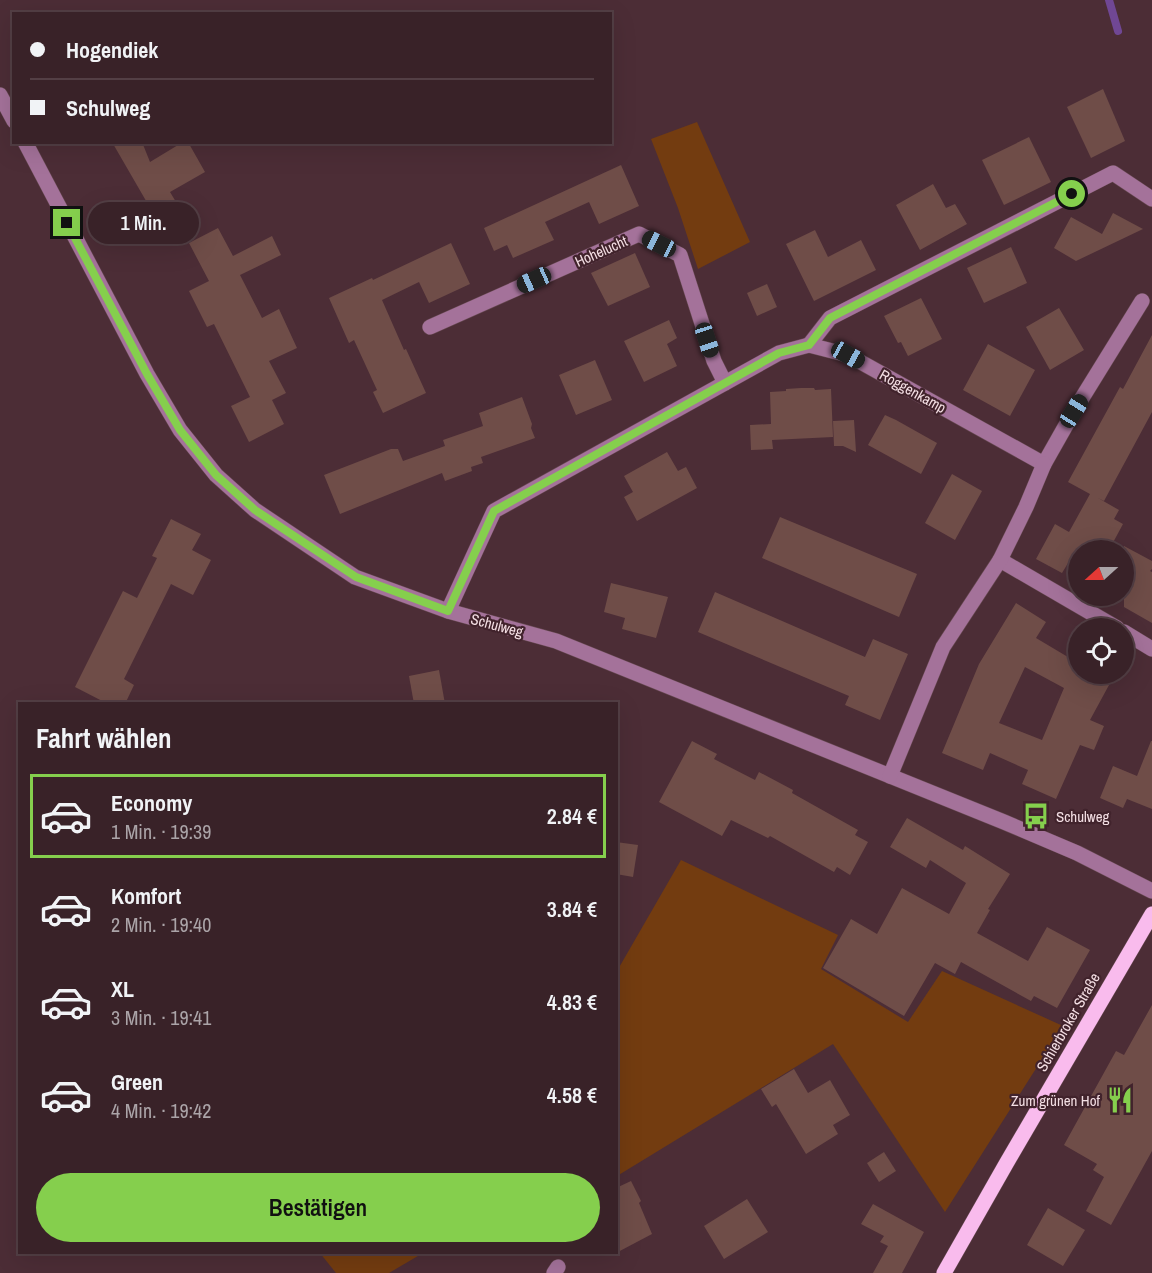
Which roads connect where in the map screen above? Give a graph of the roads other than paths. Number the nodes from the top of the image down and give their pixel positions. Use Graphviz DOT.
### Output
graph roads {
  1 [pos="0,95"];
  2 [pos="12,118"];
  3 [pos="26,144"];
  4 [pos="1152,199"];
  5 [pos="1142,301"];
  6 [pos="430,327"];
  7 [pos="809,345"];
  8 [pos="725,383"];
  9 [pos="1044,464"];
  10 [pos="1000,560"];
  11 [pos="448,611"];
  12 [pos="1101,618"];
  13 [pos="1134,638"];
  14 [pos="1152,649"];
  15 [pos="890,776"];
  16 [pos="1152,891"];
  17 [pos="1152,915"];
  18 [pos="944,1273"];
  1 -- 2 [label="street"];
  3 -- 11 [label="street, Schulweg"];
  4 -- 7 [label="street"];
  5 -- 9 [label="street"];
  6 -- 8 [label="street, Hohelucht"];
  7 -- 8 [label="street, Roggenkamp"];
  7 -- 9 [label="street, Roggenkamp"];
  8 -- 11 [label="street, Roggenkamp"];
  9 -- 10 [label="street"];
  10 -- 12 [label="street"];
  10 -- 15 [label="street"];
  11 -- 15 [label="street, Schulweg"];
  13 -- 14 [label="street"];
  15 -- 16 [label="street, Schulweg"];
  17 -- 18 [label="main road, Schierbroker Straße"];
}
